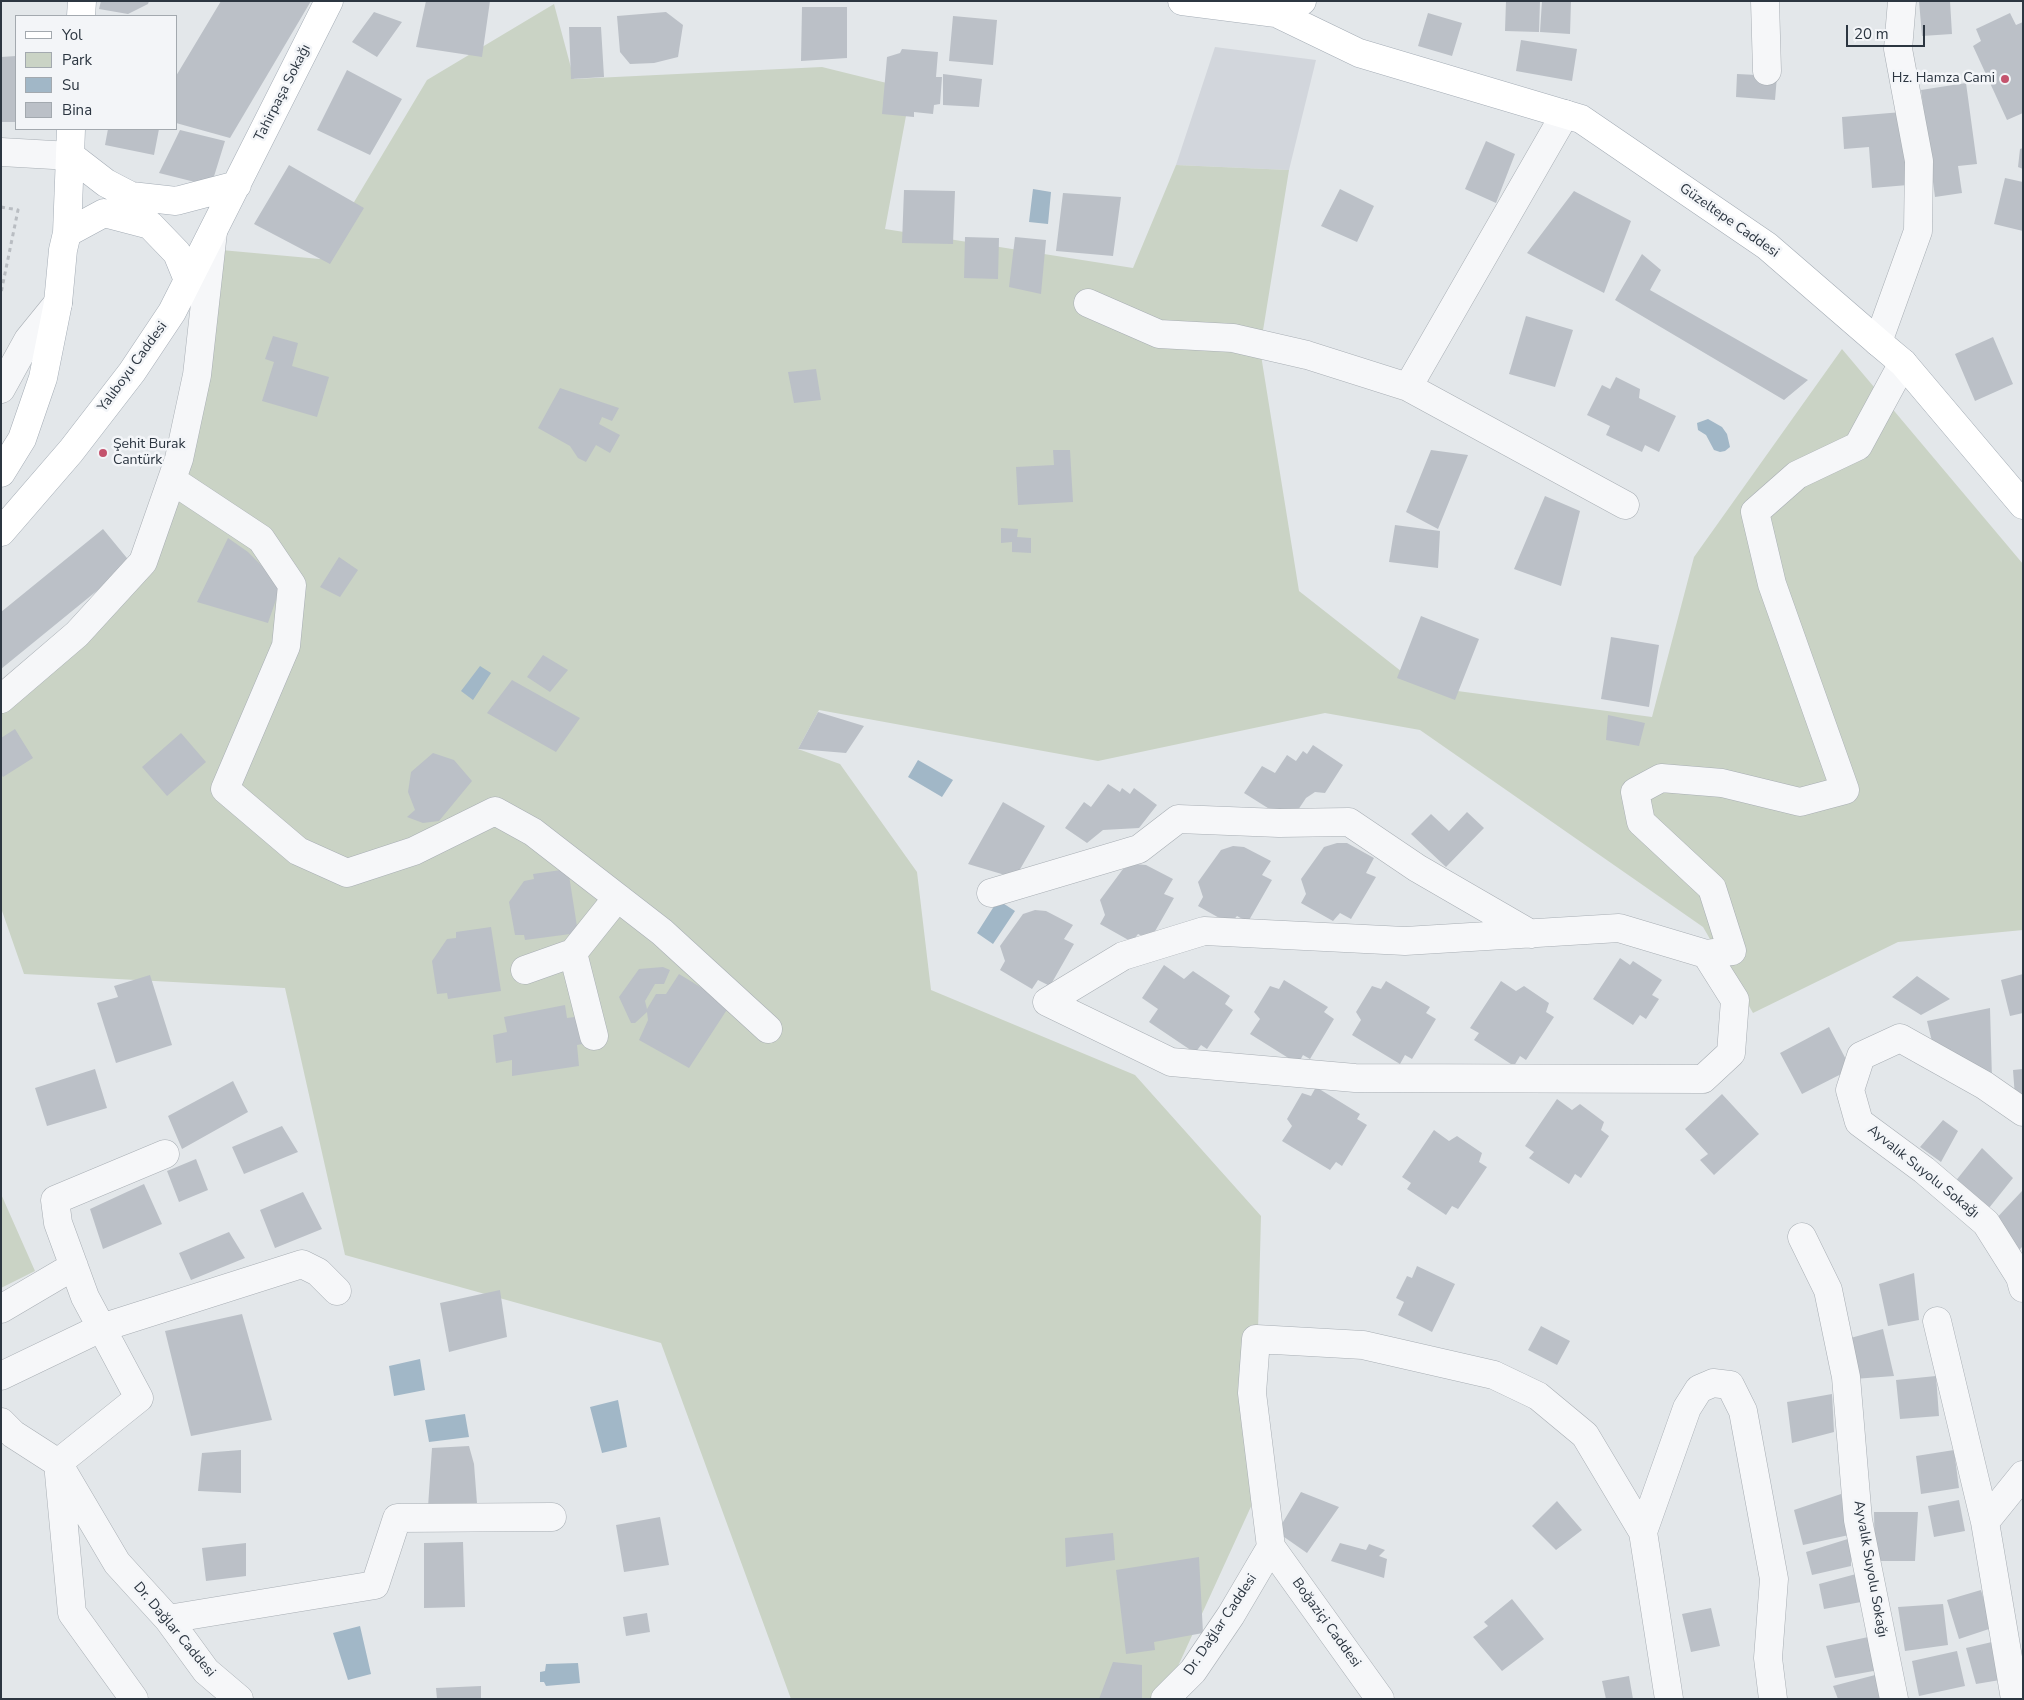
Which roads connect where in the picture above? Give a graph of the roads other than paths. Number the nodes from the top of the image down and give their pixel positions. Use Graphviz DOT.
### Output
graph roads {
  1 [pos="82,1"];
  2 [pos="329,1"];
  3 [pos="1182,1"];
  4 [pos="1302,1"];
  5 [pos="1765,1"];
  6 [pos="1902,1"];
  7 [pos="1276,13"];
  8 [pos="81,15"];
  9 [pos="1767,71"];
  10 [pos="1565,114"];
  11 [pos="71,130"];
  12 [pos="1,152"];
  13 [pos="70,156"];
  14 [pos="237,185"];
  15 [pos="214,231"];
  16 [pos="67,234"];
  17 [pos="188,280"];
  18 [pos="58,303"];
  19 [pos="1088,303"];
  20 [pos="1878,342"];
  21 [pos="1903,363"];
  22 [pos="1408,387"];
  23 [pos="1,389"];
  24 [pos="1,473"];
  25 [pos="172,480"];
  26 [pos="1625,505"];
  27 [pos="2023,505"];
  28 [pos="1,532"];
  29 [pos="1,699"];
  30 [pos="991,893"];
  31 [pos="617,898"];
  32 [pos="1531,934"];
  33 [pos="573,954"];
  34 [pos="1706,954"];
  35 [pos="525,970"];
  36 [pos="768,1029"];
  37 [pos="594,1036"];
  38 [pos="2023,1112"];
  39 [pos="166,1154"];
  40 [pos="1802,1237"];
  41 [pos="74,1266"];
  42 [pos="2023,1288"];
  43 [pos="337,1292"];
  44 [pos="1,1309"];
  45 [pos="1937,1320"];
  46 [pos="101,1328"];
  47 [pos="1,1376"];
  48 [pos="1,1422"];
  49 [pos="58,1463"];
  50 [pos="2023,1475"];
  51 [pos="552,1517"];
  52 [pos="1985,1522"];
  53 [pos="1643,1532"];
  54 [pos="1271,1547"];
  55 [pos="168,1619"];
  56 [pos="134,1699"];
  57 [pos="239,1699"];
  58 [pos="1164,1699"];
  59 [pos="1380,1699"];
  60 [pos="1669,1699"];
  61 [pos="1773,1699"];
  62 [pos="1894,1699"];
  63 [pos="2015,1699"];
  1 -- 8 [label="main road"];
  2 -- 14 [label="main road, Tahirpaşa Sokağı"];
  3 -- 7 [label="main road"];
  4 -- 7 [label="main road"];
  5 -- 9 [label="street"];
  6 -- 20 [label="street"];
  7 -- 10 [label="main road, Güzeltepe Caddesi"];
  10 -- 20 [label="main road, Güzeltepe Caddesi"];
  10 -- 22 [label="street"];
  11 -- 13 [label="main road"];
  12 -- 13 [label="street"];
  13 -- 14 [label="main road"];
  13 -- 16 [label="main road"];
  14 -- 15 [label="main road, Yalıboyu Caddesi"];
  15 -- 17 [label="main road, Yalıboyu Caddesi"];
  15 -- 25 [label="street"];
  16 -- 17 [label="main road"];
  16 -- 18 [label="main road"];
  17 -- 28 [label="main road, Yalıboyu Caddesi"];
  18 -- 23 [label="street"];
  18 -- 24 [label="main road"];
  19 -- 22 [label="street"];
  20 -- 21 [label="main road, Güzeltepe Caddesi"];
  21 -- 27 [label="main road, Güzeltepe Caddesi"];
  21 -- 34 [label="street"];
  22 -- 26 [label="street"];
  25 -- 29 [label="street"];
  25 -- 31 [label="street"];
  30 -- 32 [label="street"];
  31 -- 33 [label="street"];
  31 -- 36 [label="street"];
  32 -- 34 [label="street"];
  32 -- 34 [label="street"];
  33 -- 35 [label="street"];
  33 -- 37 [label="street"];
  38 -- 42 [label="street, Ayvalık Suyolu Sokağı"];
  39 -- 41 [label="street"];
  40 -- 62 [label="street, Ayvalık Suyolu Sokağı"];
  41 -- 44 [label="street"];
  41 -- 46 [label="street"];
  43 -- 46 [label="street"];
  45 -- 52 [label="street"];
  46 -- 47 [label="street"];
  46 -- 49 [label="street"];
  48 -- 49 [label="street, Dr. Dağlar Caddesi"];
  49 -- 55 [label="street, Dr. Dağlar Caddesi"];
  49 -- 56 [label="street"];
  50 -- 52 [label="street"];
  51 -- 55 [label="street"];
  52 -- 63 [label="street"];
  53 -- 54 [label="street"];
  53 -- 60 [label="street"];
  53 -- 61 [label="street"];
  54 -- 58 [label="street, Dr. Dağlar Caddesi"];
  54 -- 59 [label="street, Boğaziçi Caddesi"];
  55 -- 57 [label="street, Dr. Dağlar Caddesi"];
}
